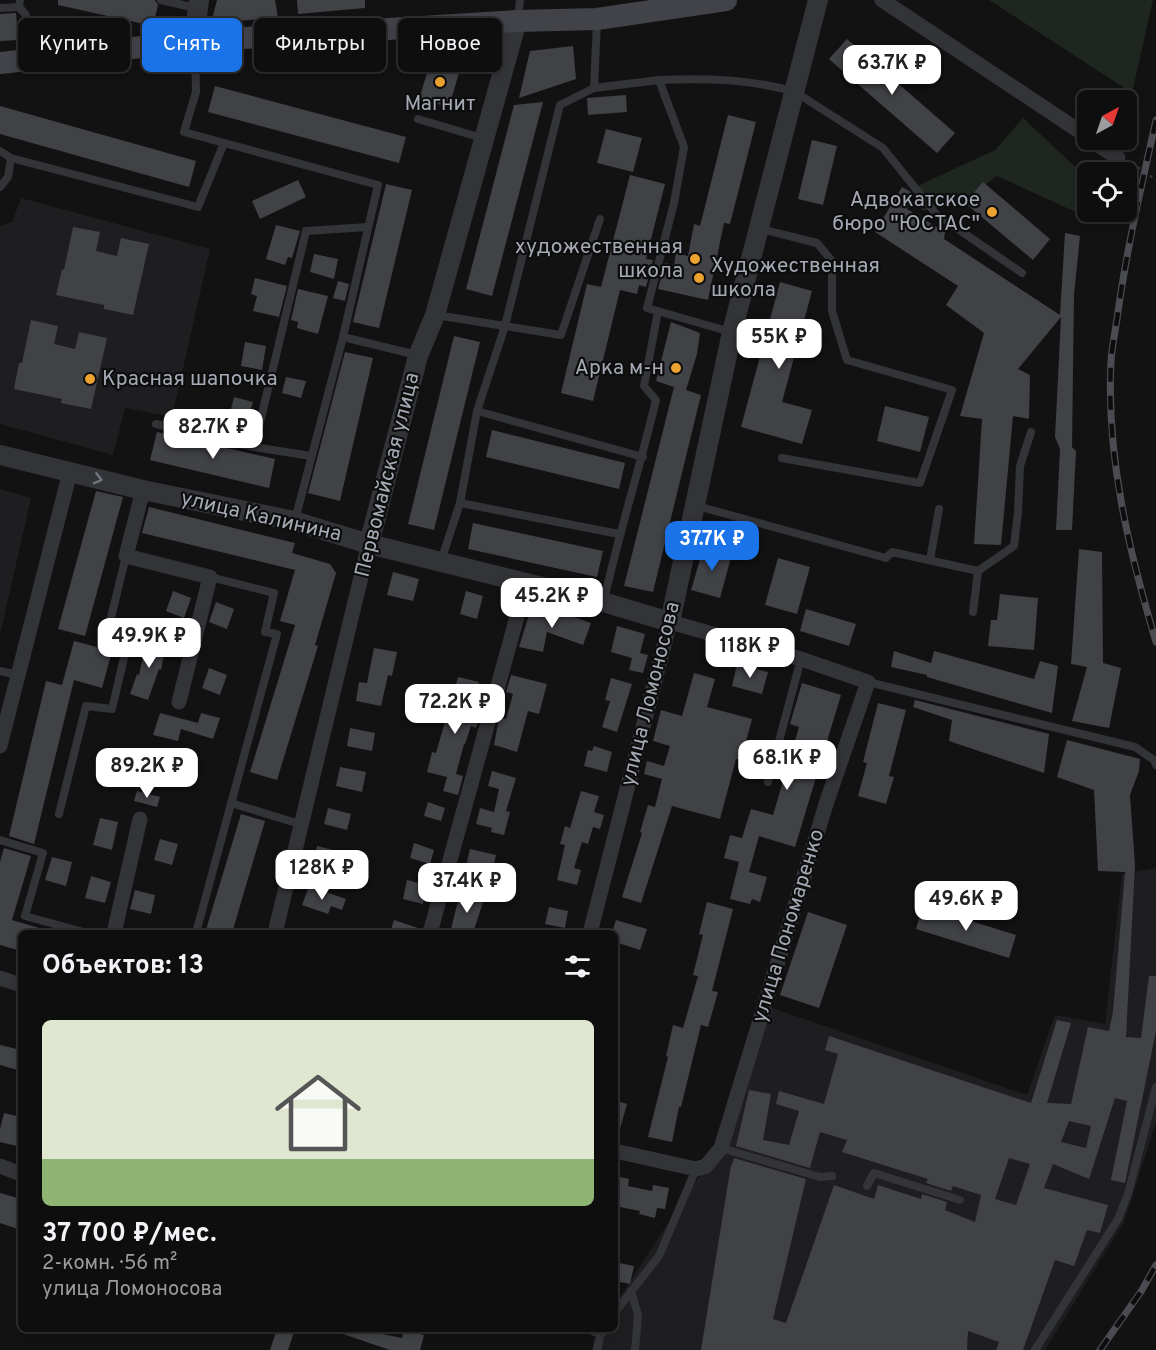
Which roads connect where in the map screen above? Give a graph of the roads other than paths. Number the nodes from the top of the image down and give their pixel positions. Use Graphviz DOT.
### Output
graph roads {
  1 [pos="161,0"];
  2 [pos="726,0"];
  3 [pos="818,0"];
  4 [pos="882,0"];
  5 [pos="20,3"];
  6 [pos="197,4"];
  7 [pos="0,8"];
  8 [pos="519,10"];
  9 [pos="26,18"];
  10 [pos="597,19"];
  11 [pos="242,36"];
  12 [pos="18,61"];
  13 [pos="0,63"];
  14 [pos="195,72"];
  15 [pos="659,80"];
  16 [pos="594,88"];
  17 [pos="795,92"];
  18 [pos="418,119"];
  19 [pos="1077,130"];
  20 [pos="484,139"];
  21 [pos="224,143"];
  22 [pos="1106,150"];
  23 [pos="0,151"];
  24 [pos="11,158"];
  25 [pos="1118,158"];
  26 [pos="0,187"];
  27 [pos="600,219"];
  28 [pos="368,226"];
  29 [pos="759,228"];
  30 [pos="1022,273"];
  31 [pos="658,311"];
  32 [pos="435,315"];
  33 [pos="505,326"];
  34 [pos="732,332"];
  35 [pos="343,337"];
  36 [pos="418,356"];
  37 [pos="477,411"];
  38 [pos="156,424"];
  39 [pos="1031,432"];
  40 [pos="254,447"];
  41 [pos="0,455"];
  42 [pos="311,456"];
  43 [pos="643,456"];
  44 [pos="782,458"];
  45 [pos="70,472"];
  46 [pos="143,490"];
  47 [pos="460,503"];
  48 [pos="695,505"];
  49 [pos="939,509"];
  50 [pos="294,521"];
  51 [pos="619,534"];
  52 [pos="369,544"];
  53 [pos="126,556"];
  54 [pos="930,560"];
  55 [pos="441,561"];
  56 [pos="978,571"];
  57 [pos="210,577"];
  58 [pos="526,584"];
  59 [pos="603,602"];
  60 [pos="973,612"];
  61 [pos="670,622"];
  62 [pos="801,659"];
  63 [pos="0,671"];
  64 [pos="18,675"];
  65 [pos="868,682"];
  66 [pos="179,702"];
  67 [pos="3,720"];
  68 [pos="0,746"];
  69 [pos="1156,765"];
  70 [pos="768,782"];
  71 [pos="231,803"];
  72 [pos="59,814"];
  73 [pos="140,819"];
  74 [pos="303,825"];
  75 [pos="0,840"];
  76 [pos="76,930"];
  77 [pos="115,930"];
  78 [pos="197,930"];
  79 [pos="276,930"];
  80 [pos="431,930"];
  81 [pos="591,930"];
  82 [pos="0,978"];
  83 [pos="18,984"];
  84 [pos="1156,1087"];
  85 [pos="721,1148"];
  86 [pos="618,1152"];
  87 [pos="0,1166"];
  88 [pos="701,1167"];
  89 [pos="18,1173"];
  90 [pos="832,1176"];
  91 [pos="867,1186"];
  92 [pos="960,1200"];
  93 [pos="631,1291"];
  94 [pos="618,1308"];
  95 [pos="600,1332"];
  96 [pos="597,1350"];
  97 [pos="635,1350"];
  98 [pos="1035,1350"];
  1 -- 6 [label="lane"];
  2 -- 10 [label="main road"];
  3 -- 17 [label="street, улица Ломоносова"];
  4 -- 19 [label="street"];
  5 -- 7 [label="lane"];
  5 -- 9 [label="lane"];
  8 -- 10 [label="main road"];
  8 -- 11 [label="main road"];
  8 -- 20 [label="street, Первомайская улица"];
  10 -- 16 [label="lane"];
  12 -- 13 [label="main road"];
  14 -- 21 [label="lane"];
  15 -- 16 [label="lane"];
  15 -- 17 [label="lane"];
  15 -- 31 [label="lane"];
  16 -- 33 [label="lane"];
  17 -- 29 [label="street, улица Ломоносова"];
  17 -- 30 [label="lane"];
  18 -- 20 [label="lane"];
  20 -- 32 [label="street, Первомайская улица"];
  21 -- 24 [label="lane"];
  21 -- 28 [label="lane"];
  22 -- 25 [label="street"];
  23 -- 24 [label="lane"];
  24 -- 26 [label="lane"];
  27 -- 33 [label="lane"];
  28 -- 35 [label="lane"];
  28 -- 40 [label="lane"];
  29 -- 34 [label="street, улица Ломоносова"];
  29 -- 44 [label="lane"];
  31 -- 34 [label="lane"];
  31 -- 43 [label="lane"];
  32 -- 33 [label="lane"];
  32 -- 36 [label="street, Первомайская улица"];
  33 -- 37 [label="lane"];
  34 -- 48 [label="street, улица Ломоносова"];
  35 -- 36 [label="lane"];
  35 -- 42 [label="lane"];
  36 -- 52 [label="street, Первомайская улица"];
  37 -- 43 [label="lane"];
  37 -- 47 [label="lane"];
  38 -- 40 [label="lane"];
  39 -- 56 [label="lane"];
  40 -- 42 [label="lane"];
  41 -- 45 [label="street, улица Калинина"];
  42 -- 50 [label="lane"];
  43 -- 51 [label="lane"];
  45 -- 46 [label="street, улица Калинина, one-way"];
  45 -- 64 [label="street"];
  46 -- 50 [label="street, улица Калинина"];
  46 -- 53 [label="street"];
  47 -- 51 [label="lane"];
  47 -- 55 [label="lane"];
  48 -- 54 [label="lane"];
  48 -- 61 [label="street, улица Ломоносова"];
  49 -- 54 [label="lane"];
  50 -- 52 [label="street, улица Калинина"];
  51 -- 59 [label="lane"];
  52 -- 55 [label="street, улица Калинина"];
  52 -- 74 [label="street, Первомайская улица"];
  53 -- 57 [label="street"];
  53 -- 72 [label="lane"];
  54 -- 56 [label="lane"];
  55 -- 58 [label="street, улица Калинина"];
  56 -- 60 [label="lane"];
  57 -- 66 [label="street"];
  57 -- 71 [label="lane"];
  58 -- 59 [label="street, улица Калинина"];
  58 -- 80 [label="street"];
  59 -- 61 [label="street, улица Калинина"];
  61 -- 62 [label="street, улица Калинина"];
  61 -- 81 [label="street, улица Ломоносова"];
  62 -- 65 [label="street, улица Калинина"];
  62 -- 70 [label="lane"];
  63 -- 64 [label="lane"];
  64 -- 67 [label="street"];
  65 -- 69 [label="lane"];
  65 -- 85 [label="street, улица Пономаренко"];
  67 -- 68 [label="street"];
  71 -- 74 [label="lane"];
  71 -- 78 [label="lane"];
  73 -- 77 [label="street"];
  74 -- 79 [label="street, Первомайская улица"];
  75 -- 76 [label="lane"];
  82 -- 83 [label="street"];
  84 -- 98 [label="lane"];
  85 -- 88 [label="street, улица Пономаренко"];
  85 -- 90 [label="lane"];
  86 -- 88 [label="street"];
  87 -- 89 [label="street"];
  88 -- 93 [label="lane"];
  91 -- 92 [label="lane"];
  93 -- 94 [label="lane"];
  93 -- 97 [label="lane"];
  95 -- 96 [label="lane"];
}
